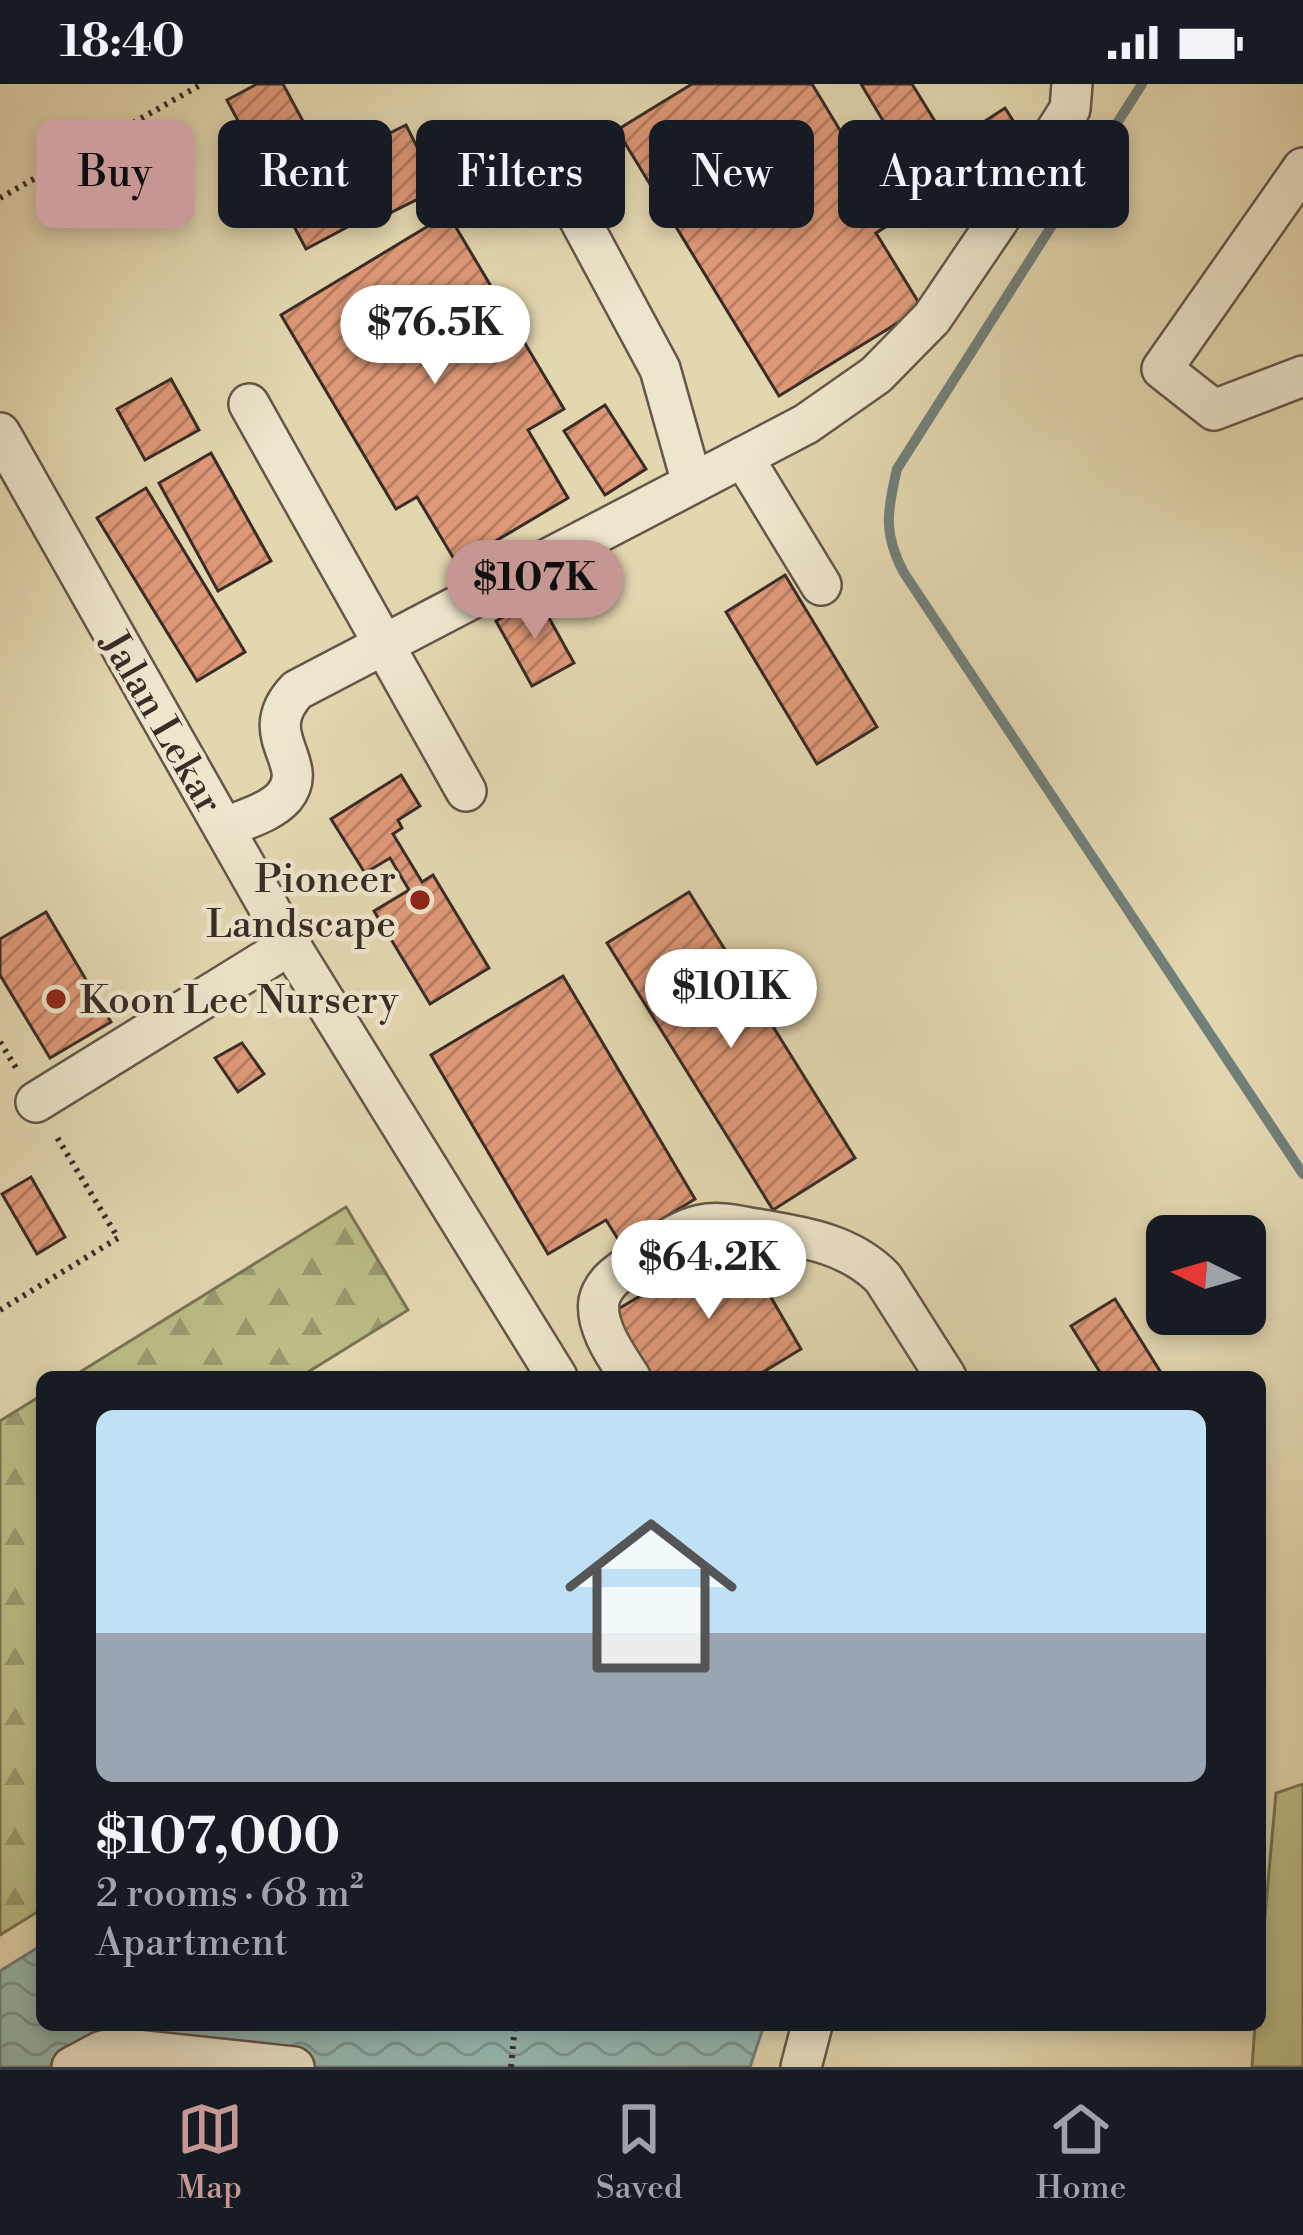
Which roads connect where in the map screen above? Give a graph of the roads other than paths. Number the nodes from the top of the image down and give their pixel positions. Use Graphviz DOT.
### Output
graph roads {
  1 [pos="1072,84"];
  2 [pos="1303,168"];
  3 [pos="584,228"];
  4 [pos="1303,376"];
  5 [pos="249,404"];
  6 [pos="0,434"];
  7 [pos="743,457"];
  8 [pos="692,483"];
  9 [pos="821,585"];
  10 [pos="383,644"];
  11 [pos="466,791"];
  12 [pos="224,828"];
  13 [pos="290,945"];
  14 [pos="36,1102"];
  15 [pos="552,1371"];
  16 [pos="627,1371"];
  17 [pos="942,1371"];
  18 [pos="810,2031"];
  19 [pos="72,2067"];
  20 [pos="294,2067"];
  21 [pos="801,2067"];
  1 -- 7 [label="street"];
  2 -- 4 [label="street"];
  3 -- 8 [label="street"];
  5 -- 10 [label="street"];
  6 -- 12 [label="street, Jalan Lekar"];
  7 -- 8 [label="street"];
  7 -- 9 [label="street"];
  8 -- 10 [label="street"];
  10 -- 11 [label="street"];
  10 -- 12 [label="street"];
  12 -- 13 [label="street, Jalan Lekar"];
  13 -- 14 [label="street"];
  13 -- 15 [label="street, Jalan Lekar"];
  16 -- 17 [label="street"];
  18 -- 21 [label="street"];
  19 -- 20 [label="street"];
}
